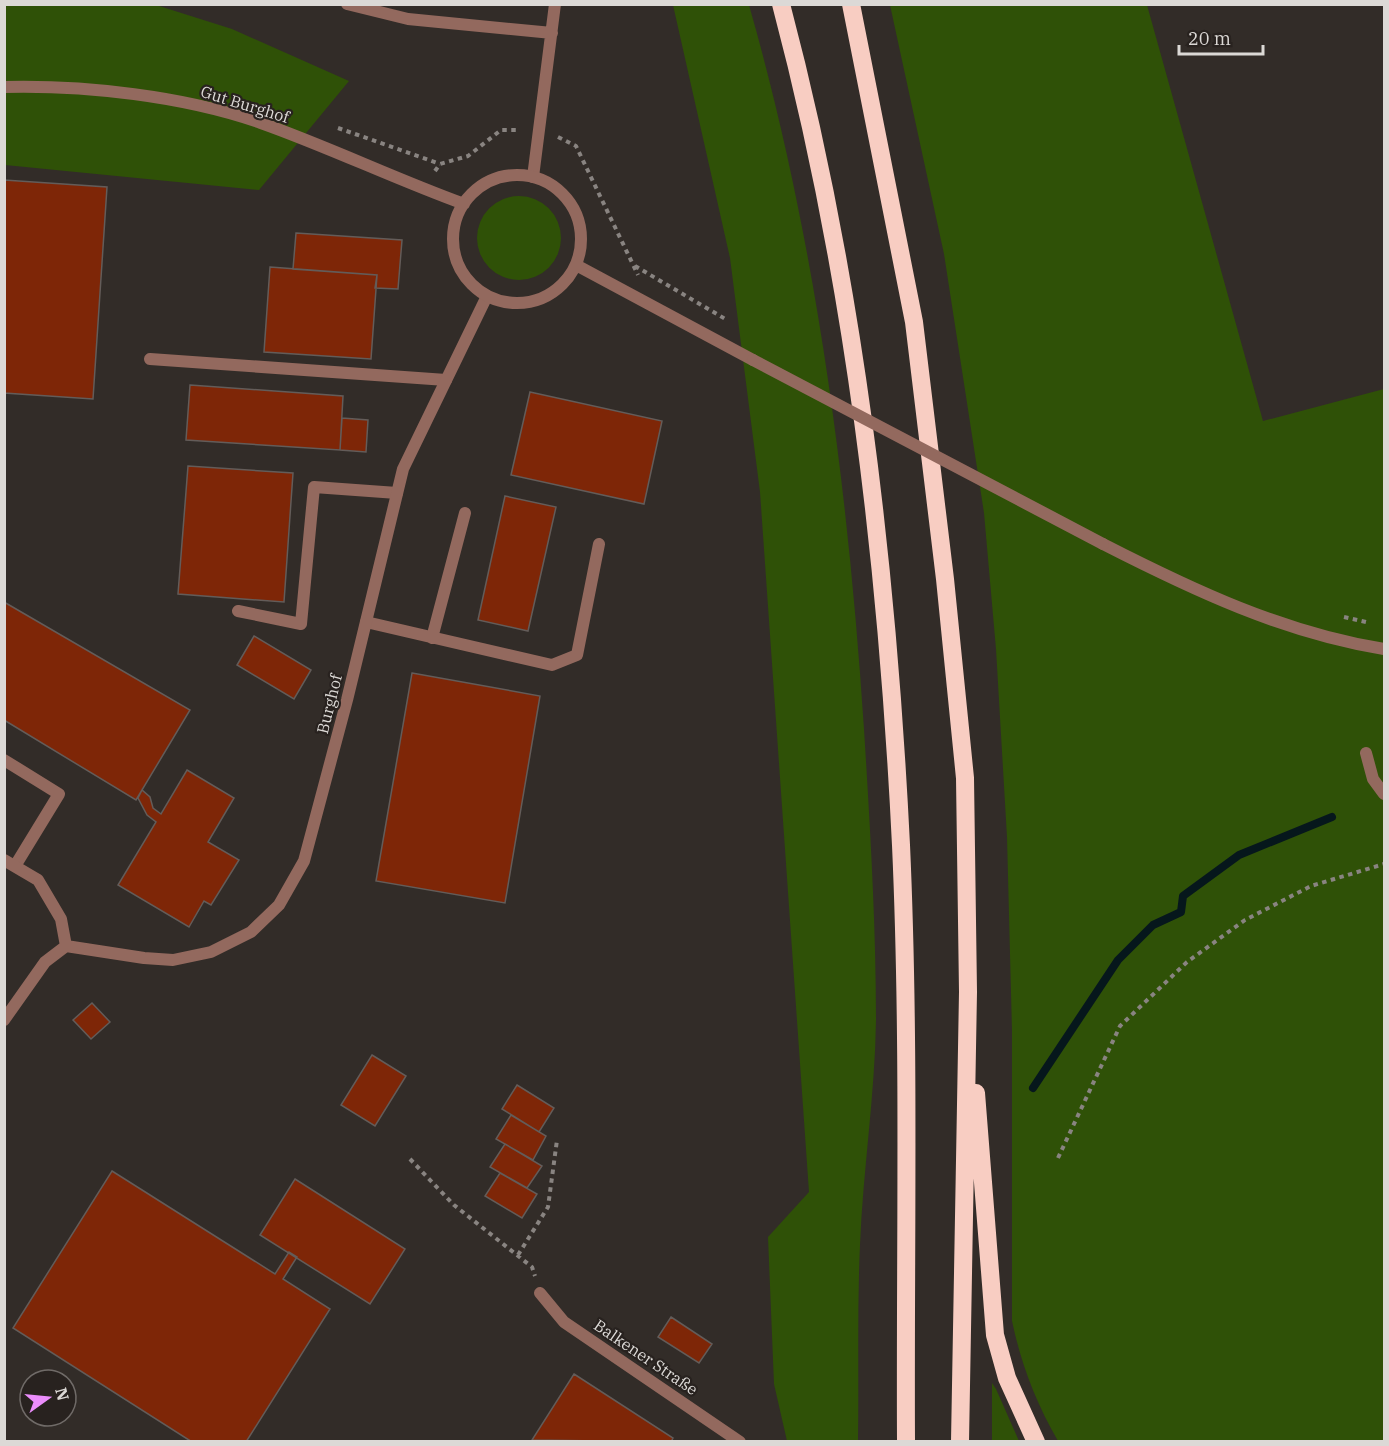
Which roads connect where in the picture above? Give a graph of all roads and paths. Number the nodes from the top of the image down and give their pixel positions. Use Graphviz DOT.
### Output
graph roads {
  1 [pos="347,4"];
  2 [pos="555,4"];
  3 [pos="781,4"];
  4 [pos="851,4"];
  5 [pos="552,33"];
  6 [pos="4,87"];
  7 [pos="513,129"];
  8 [pos="562,138"];
  9 [pos="533,177"];
  10 [pos="423,189"];
  11 [pos="464,204"];
  12 [pos="576,265"];
  13 [pos="634,266"];
  14 [pos="487,296"];
  15 [pos="652,306"];
  16 [pos="733,324"];
  17 [pos="150,359"];
  18 [pos="446,380"];
  19 [pos="397,493"];
  20 [pos="465,513"];
  21 [pos="599,544"];
  22 [pos="238,611"];
  23 [pos="1342,617"];
  24 [pos="366,622"];
  25 [pos="1374,624"];
  26 [pos="432,638"];
  27 [pos="1384,649"];
  28 [pos="1366,753"];
  29 [pos="4,760"];
  30 [pos="1384,794"];
  31 [pos="10,863"];
  32 [pos="1384,864"];
  33 [pos="66,946"];
  34 [pos="968,992"];
  35 [pos="4,1020"];
  36 [pos="558,1140"];
  37 [pos="1058,1158"];
  38 [pos="410,1159"];
  39 [pos="518,1255"];
  40 [pos="540,1293"];
  41 [pos="740,1442"];
  42 [pos="906,1442"];
  43 [pos="960,1442"];
  44 [pos="1036,1442"];
  1 -- 5 [label="street"];
  2 -- 5 [label="street"];
  3 -- 42 [label="highway"];
  4 -- 34 [label="highway"];
  5 -- 9 [label="street"];
  6 -- 10 [label="street, Gut Burghof"];
  7 -- 10 [label="path"];
  8 -- 13 [label="path"];
  9 -- 11 [label="street"];
  9 -- 12 [label="street"];
  10 -- 11 [label="street, Gut Burghof"];
  11 -- 14 [label="street"];
  12 -- 14 [label="street"];
  12 -- 15 [label="street"];
  13 -- 15 [label="path"];
  13 -- 16 [label="path"];
  14 -- 18 [label="street, Burghof"];
  15 -- 27 [label="street, bridge"];
  17 -- 18 [label="street"];
  18 -- 19 [label="street, Burghof"];
  19 -- 22 [label="street"];
  19 -- 24 [label="street, Burghof"];
  20 -- 26 [label="street"];
  21 -- 26 [label="street"];
  23 -- 25 [label="path"];
  24 -- 26 [label="street"];
  24 -- 33 [label="street, Burghof"];
  28 -- 30 [label="street"];
  29 -- 31 [label="street"];
  31 -- 33 [label="street"];
  32 -- 37 [label="path"];
  33 -- 35 [label="street"];
  34 -- 43 [label="highway"];
  34 -- 44 [label="highway"];
  36 -- 39 [label="path"];
  38 -- 39 [label="path"];
  39 -- 40 [label="path"];
  40 -- 41 [label="street, Balkener Straße"];
}
